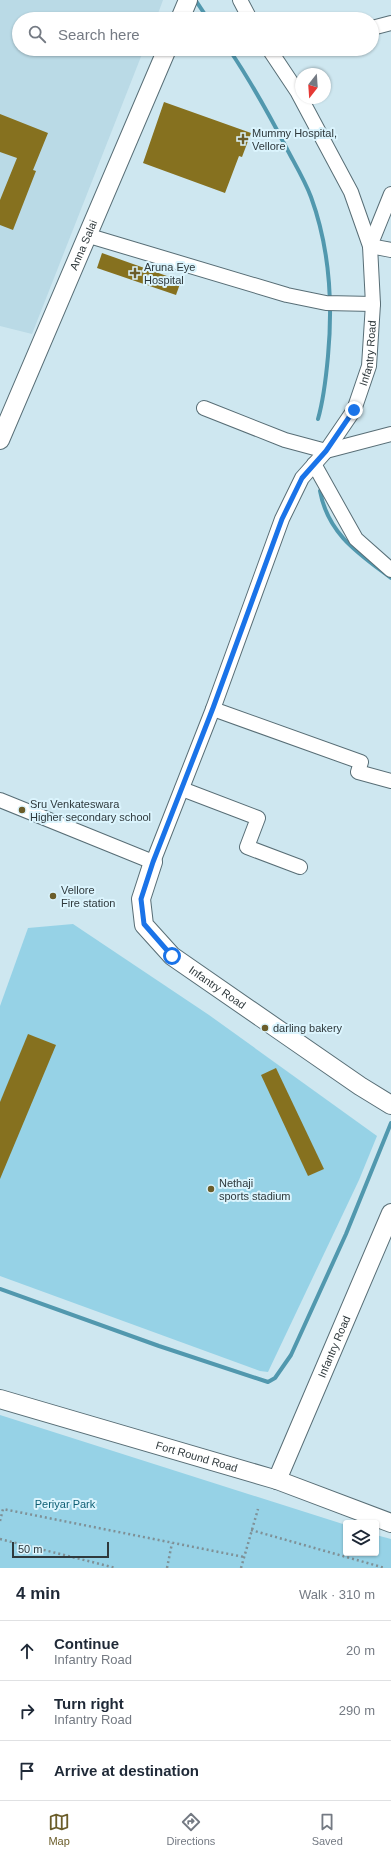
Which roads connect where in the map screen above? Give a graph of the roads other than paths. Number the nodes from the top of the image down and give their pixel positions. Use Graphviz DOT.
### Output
graph roads {
  1 [pos="188,0"];
  2 [pos="240,0"];
  3 [pos="183,12"];
  4 [pos="246,12"];
  5 [pos="391,23"];
  6 [pos="379,26"];
  7 [pos="164,56"];
  8 [pos="274,56"];
  9 [pos="391,194"];
  10 [pos="86,235"];
  11 [pos="370,246"];
  12 [pos="391,250"];
  13 [pos="373,304"];
  14 [pos="204,408"];
  15 [pos="391,434"];
  16 [pos="0,440"];
  17 [pos="326,451"];
  18 [pos="314,464"];
  19 [pos="391,570"];
  20 [pos="213,708"];
  21 [pos="391,781"];
  22 [pos="182,789"];
  23 [pos="0,800"];
  24 [pos="153,862"];
  25 [pos="300,867"];
  26 [pos="391,1105"];
  27 [pos="391,1213"];
  28 [pos="0,1399"];
  29 [pos="277,1480"];
  30 [pos="391,1523"];
  1 -- 3 [label="main road"];
  2 -- 4 [label="street"];
  5 -- 6 [label="street"];
  7 -- 10 [label="main road, Anna Salai"];
  8 -- 11 [label="street, Infantry Road"];
  9 -- 11 [label="street"];
  10 -- 13 [label="street"];
  10 -- 16 [label="main road, Anna Salai"];
  11 -- 12 [label="street"];
  11 -- 13 [label="street, Infantry Road"];
  13 -- 17 [label="street, Infantry Road"];
  14 -- 17 [label="street"];
  15 -- 17 [label="street"];
  17 -- 18 [label="street, Infantry Road"];
  18 -- 19 [label="street"];
  18 -- 20 [label="street, Infantry Road"];
  20 -- 21 [label="street"];
  20 -- 22 [label="street, Infantry Road"];
  22 -- 24 [label="street, Infantry Road"];
  22 -- 25 [label="street"];
  23 -- 24 [label="street"];
  24 -- 26 [label="main road, Infantry Road"];
  27 -- 29 [label="main road, Infantry Road"];
  28 -- 29 [label="main road, Fort Round Road"];
  29 -- 30 [label="main road, Fort Round Road"];
}
